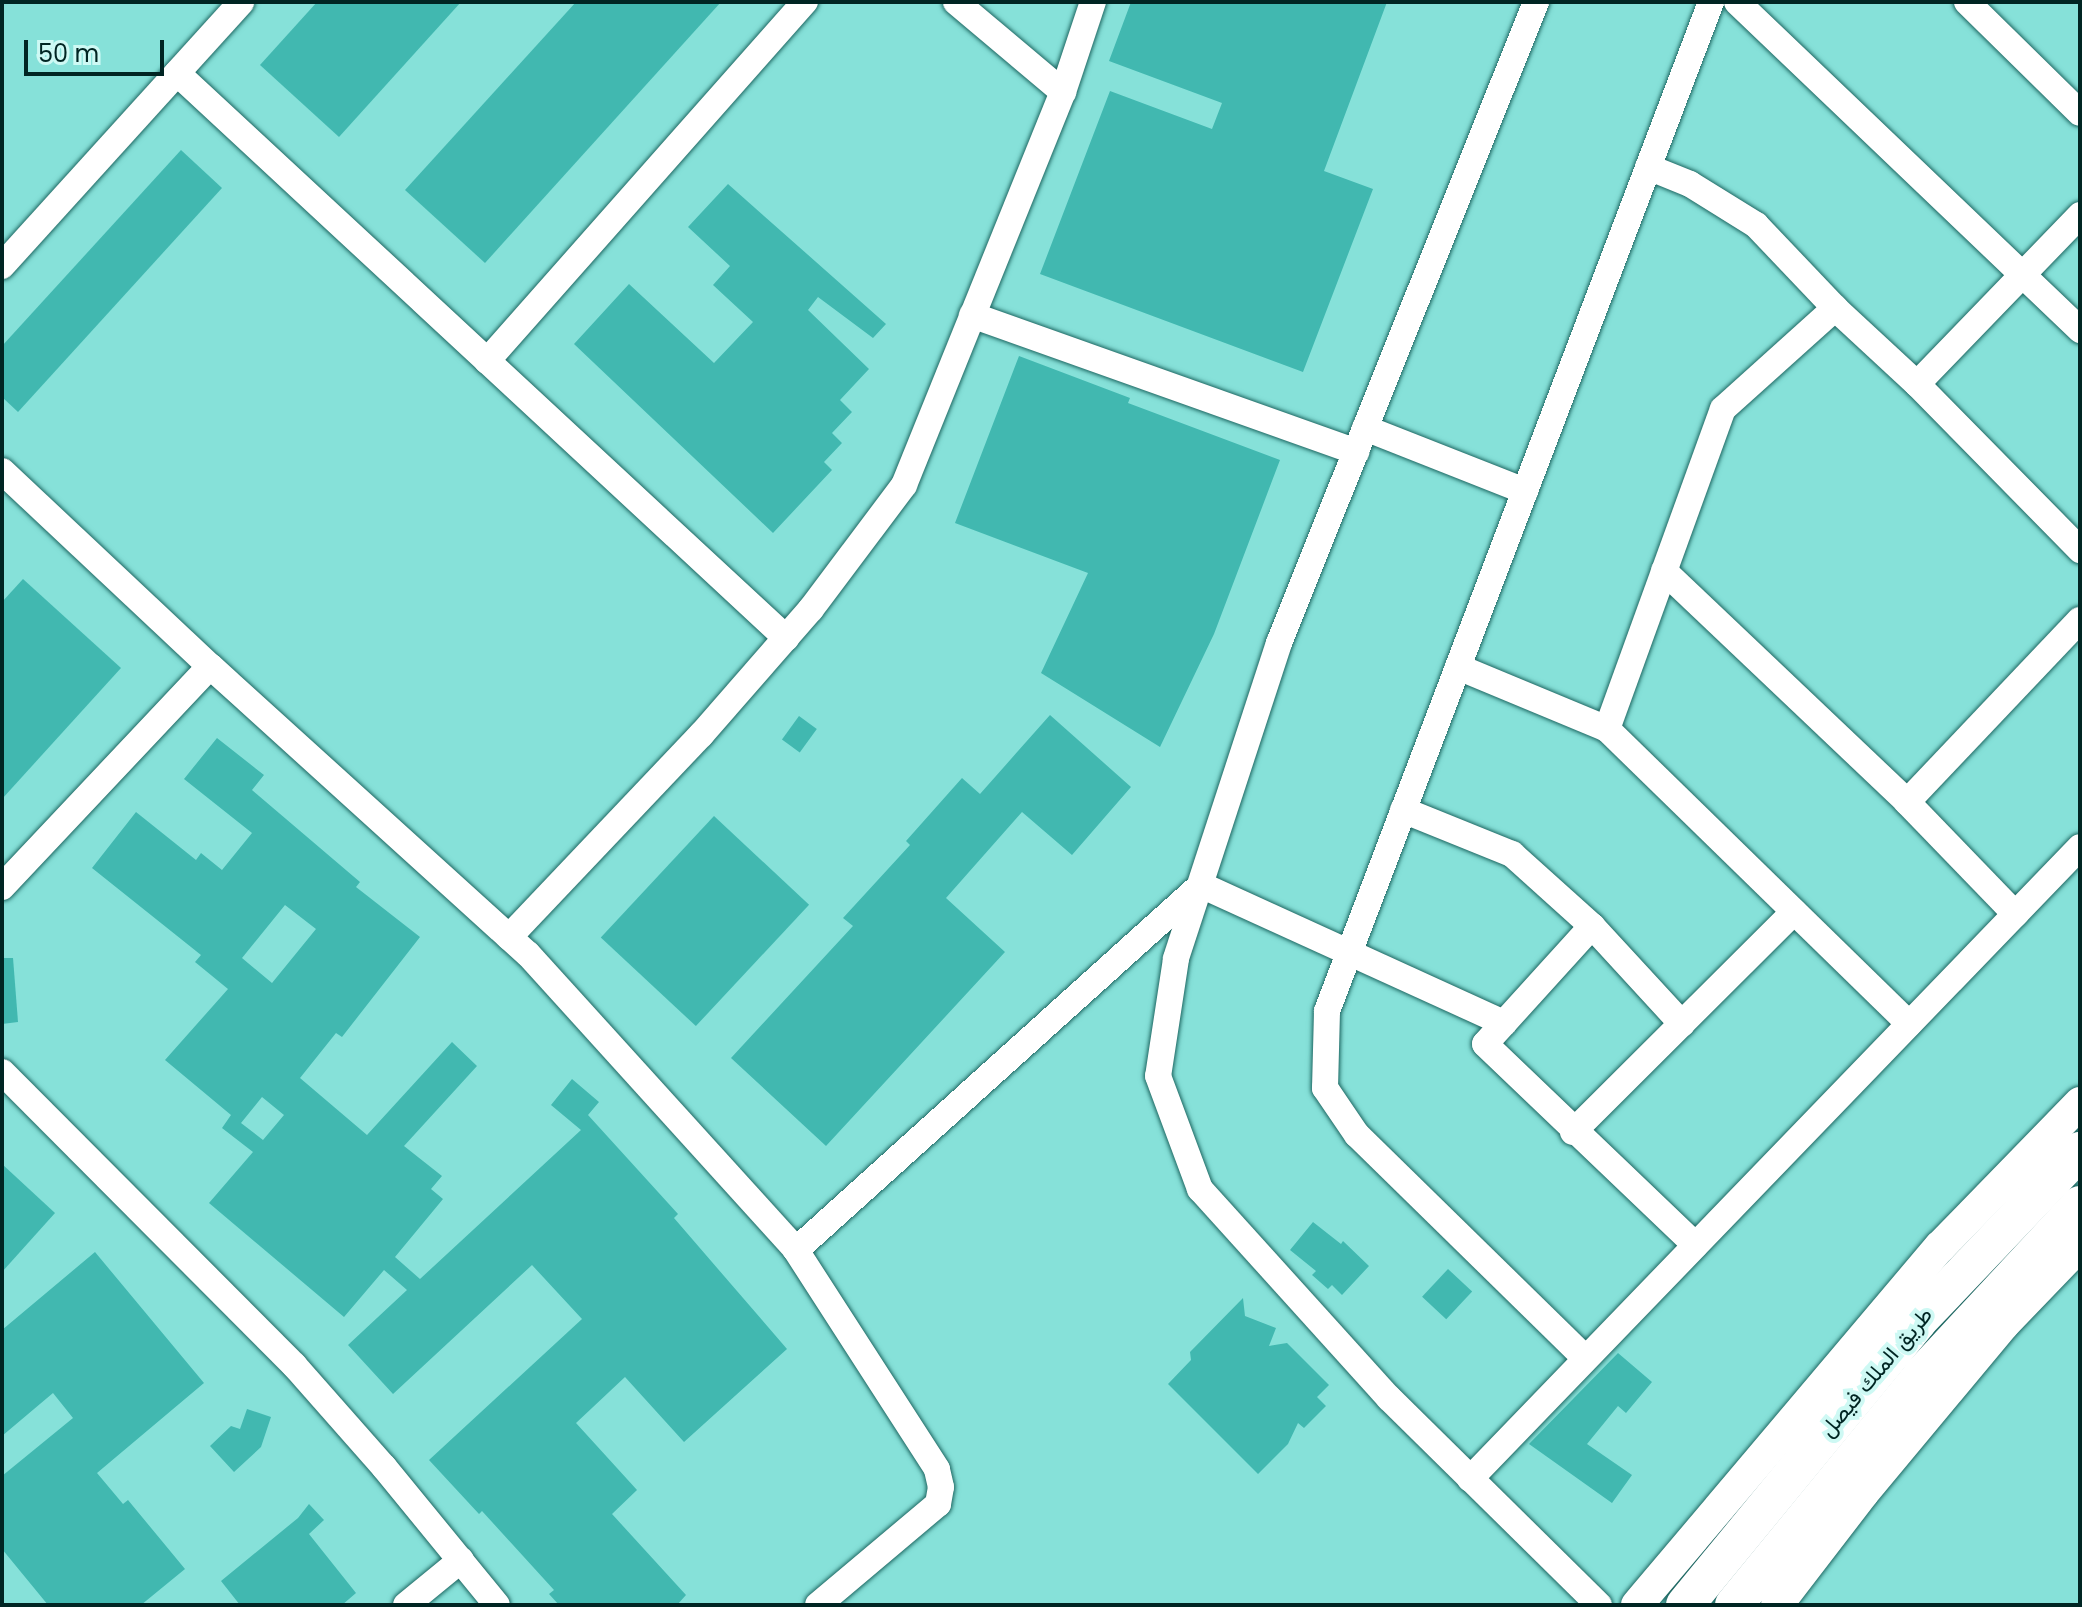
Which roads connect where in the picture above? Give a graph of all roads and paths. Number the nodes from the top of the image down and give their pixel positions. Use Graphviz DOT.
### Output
graph roads {
  1 [pos="241,2"];
  2 [pos="805,2"];
  3 [pos="956,2"];
  4 [pos="1093,2"];
  5 [pos="1536,2"];
  6 [pos="1711,2"];
  7 [pos="1737,2"];
  8 [pos="1967,2"];
  9 [pos="177,73"];
  10 [pos="1063,92"];
  11 [pos="2080,113"];
  12 [pos="1648,167"];
  13 [pos="2080,215"];
  14 [pos="2,266"];
  15 [pos="2021,274"];
  16 [pos="1835,308"];
  17 [pos="972,315"];
  18 [pos="2080,330"];
  19 [pos="487,361"];
  20 [pos="1917,384"];
  21 [pos="1361,440"];
  22 [pos="2,471"];
  23 [pos="1525,491"];
  24 [pos="2080,550"];
  25 [pos="1664,571"];
  26 [pos="2080,620"];
  27 [pos="786,638"];
  28 [pos="210,666"];
  29 [pos="1458,667"];
  30 [pos="1607,729"];
  31 [pos="1907,802"];
  32 [pos="1403,810"];
  33 [pos="2080,847"];
  34 [pos="1201,885"];
  35 [pos="2,887"];
  36 [pos="1794,912"];
  37 [pos="2015,914"];
  38 [pos="1592,926"];
  39 [pos="509,937"];
  40 [pos="1349,952"];
  41 [pos="1504,1023"];
  42 [pos="1682,1024"];
  43 [pos="1909,1024"];
  44 [pos="2,1072"];
  45 [pos="2080,1103"];
  46 [pos="1573,1132"];
  47 [pos="2080,1151"];
  48 [pos="2080,1205"];
  49 [pos="1695,1245"];
  50 [pos="2080,1245"];
  51 [pos="796,1250"];
  52 [pos="1585,1358"];
  53 [pos="1470,1479"];
  54 [pos="461,1560"];
  55 [pos="406,1605"];
  56 [pos="497,1605"];
  57 [pos="818,1605"];
  58 [pos="1599,1605"];
  59 [pos="1637,1605"];
  60 [pos="1685,1605"];
  61 [pos="1734,1605"];
  62 [pos="1777,1605"];
  1 -- 9 [label="street"];
  2 -- 19 [label="street"];
  3 -- 10 [label="street"];
  4 -- 10 [label="street"];
  5 -- 21 [label="street"];
  6 -- 12 [label="street"];
  7 -- 15 [label="street"];
  8 -- 11 [label="street"];
  9 -- 14 [label="street"];
  9 -- 19 [label="street"];
  10 -- 17 [label="street"];
  12 -- 16 [label="street"];
  12 -- 23 [label="street"];
  13 -- 15 [label="street"];
  15 -- 18 [label="street"];
  15 -- 20 [label="street"];
  16 -- 20 [label="street"];
  16 -- 25 [label="street"];
  17 -- 21 [label="street"];
  17 -- 27 [label="street"];
  19 -- 27 [label="street"];
  20 -- 24 [label="street"];
  21 -- 23 [label="street"];
  21 -- 34 [label="street"];
  22 -- 28 [label="street"];
  23 -- 29 [label="street"];
  25 -- 30 [label="street"];
  25 -- 31 [label="street"];
  26 -- 31 [label="street"];
  27 -- 39 [label="street"];
  28 -- 35 [label="street"];
  28 -- 39 [label="street"];
  29 -- 30 [label="street"];
  29 -- 32 [label="street"];
  30 -- 36 [label="street"];
  31 -- 37 [label="street"];
  32 -- 38 [label="street"];
  32 -- 40 [label="street"];
  33 -- 37 [label="street"];
  34 -- 40 [label="street"];
  34 -- 51 [label="street"];
  34 -- 53 [label="street"];
  36 -- 42 [label="street"];
  36 -- 43 [label="street"];
  37 -- 43 [label="street"];
  38 -- 41 [label="street"];
  38 -- 42 [label="street"];
  39 -- 51 [label="street"];
  40 -- 41 [label="street"];
  40 -- 52 [label="street"];
  41 -- 46 [label="street"];
  42 -- 46 [label="street"];
  43 -- 49 [label="street"];
  44 -- 54 [label="street"];
  45 -- 59 [label="main road"];
  46 -- 49 [label="street"];
  47 -- 60 [label="highway, طريق الملك فيصل"];
  48 -- 61 [label="highway, طريق الملك فيصل"];
  49 -- 52 [label="street"];
  50 -- 62 [label="main road"];
  51 -- 57 [label="street"];
  52 -- 53 [label="street"];
  53 -- 58 [label="street"];
  54 -- 55 [label="street"];
  54 -- 56 [label="street"];
}
